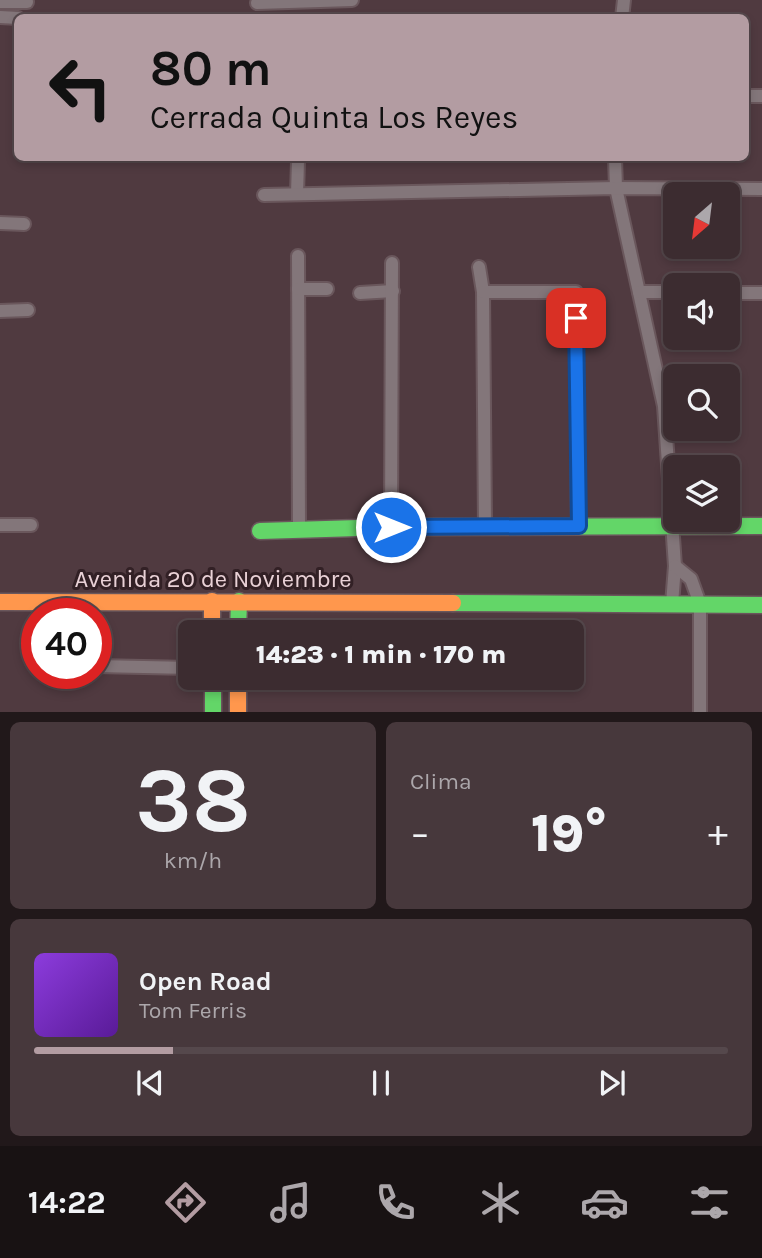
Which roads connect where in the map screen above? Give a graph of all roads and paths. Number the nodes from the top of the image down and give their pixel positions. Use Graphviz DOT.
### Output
graph roads {
  1 [pos="352,0"];
  2 [pos="295,1"];
  3 [pos="0,2"];
  4 [pos="27,2"];
  5 [pos="257,3"];
  6 [pos="615,161"];
  7 [pos="298,162"];
  8 [pos="616,188"];
  9 [pos="762,189"];
  10 [pos="297,194"];
  11 [pos="264,195"];
  12 [pos="0,223"];
  13 [pos="24,224"];
  14 [pos="298,256"];
  15 [pos="392,263"];
  16 [pos="479,267"];
  17 [pos="298,289"];
  18 [pos="327,289"];
  19 [pos="393,291"];
  20 [pos="483,292"];
  21 [pos="639,292"];
  22 [pos="663,292"];
  23 [pos="360,293"];
  24 [pos="740,293"];
  25 [pos="762,293"];
  26 [pos="28,310"];
  27 [pos="0,311"];
  28 [pos="666,455"];
  29 [pos="0,525"];
  30 [pos="31,525"];
  31 [pos="579,526"];
  32 [pos="663,526"];
  33 [pos="740,526"];
  34 [pos="762,526"];
  35 [pos="391,527"];
  36 [pos="485,527"];
  37 [pos="299,530"];
  38 [pos="260,531"];
  39 [pos="671,532"];
  40 [pos="674,566"];
  41 [pos="212,601"];
  42 [pos="239,601"];
  43 [pos="0,603"];
  44 [pos="672,604"];
  45 [pos="700,604"];
  46 [pos="762,605"];
  47 [pos="212,620"];
  48 [pos="239,620"];
  49 [pos="112,666"];
  50 [pos="178,668"];
  51 [pos="213,690"];
  52 [pos="238,690"];
  53 [pos="213,712"];
  54 [pos="238,712"];
  55 [pos="700,712"];
  1 -- 2 [label="street"];
  2 -- 5 [label="street"];
  3 -- 4 [label="street"];
  6 -- 8 [label="street"];
  7 -- 10 [label="street"];
  8 -- 9 [label="street"];
  8 -- 10 [label="street"];
  8 -- 21 [label="street"];
  10 -- 11 [label="street"];
  12 -- 13 [label="street"];
  14 -- 17 [label="street"];
  15 -- 19 [label="street"];
  16 -- 20 [label="street"];
  17 -- 18 [label="street"];
  17 -- 37 [label="street"];
  19 -- 23 [label="street"];
  19 -- 35 [label="street"];
  20 -- 31 [label="street"];
  20 -- 36 [label="street"];
  21 -- 22 [label="street"];
  21 -- 28 [label="street"];
  24 -- 25 [label="street"];
  26 -- 27 [label="street"];
  29 -- 30 [label="street"];
  31 -- 32 [label="main road"];
  31 -- 36 [label="main road"];
  33 -- 34 [label="main road"];
  35 -- 36 [label="main road"];
  35 -- 37 [label="main road"];
  37 -- 38 [label="main road"];
  39 -- 40 [label="street"];
  40 -- 44 [label="street"];
  40 -- 45 [label="street"];
  41 -- 42 [label="main road, Avenida 20 de Noviembre"];
  41 -- 43 [label="main road, Avenida 20 de Noviembre"];
  41 -- 47 [label="main road"];
  42 -- 44 [label="main road, Avenida 20 de Noviembre"];
  42 -- 48 [label="main road"];
  44 -- 45 [label="main road, Avenida 20 de Noviembre"];
  45 -- 46 [label="main road, Avenida 20 de Noviembre"];
  45 -- 55 [label="street"];
  49 -- 50 [label="street"];
  51 -- 53 [label="main road"];
  52 -- 54 [label="main road"];
}
